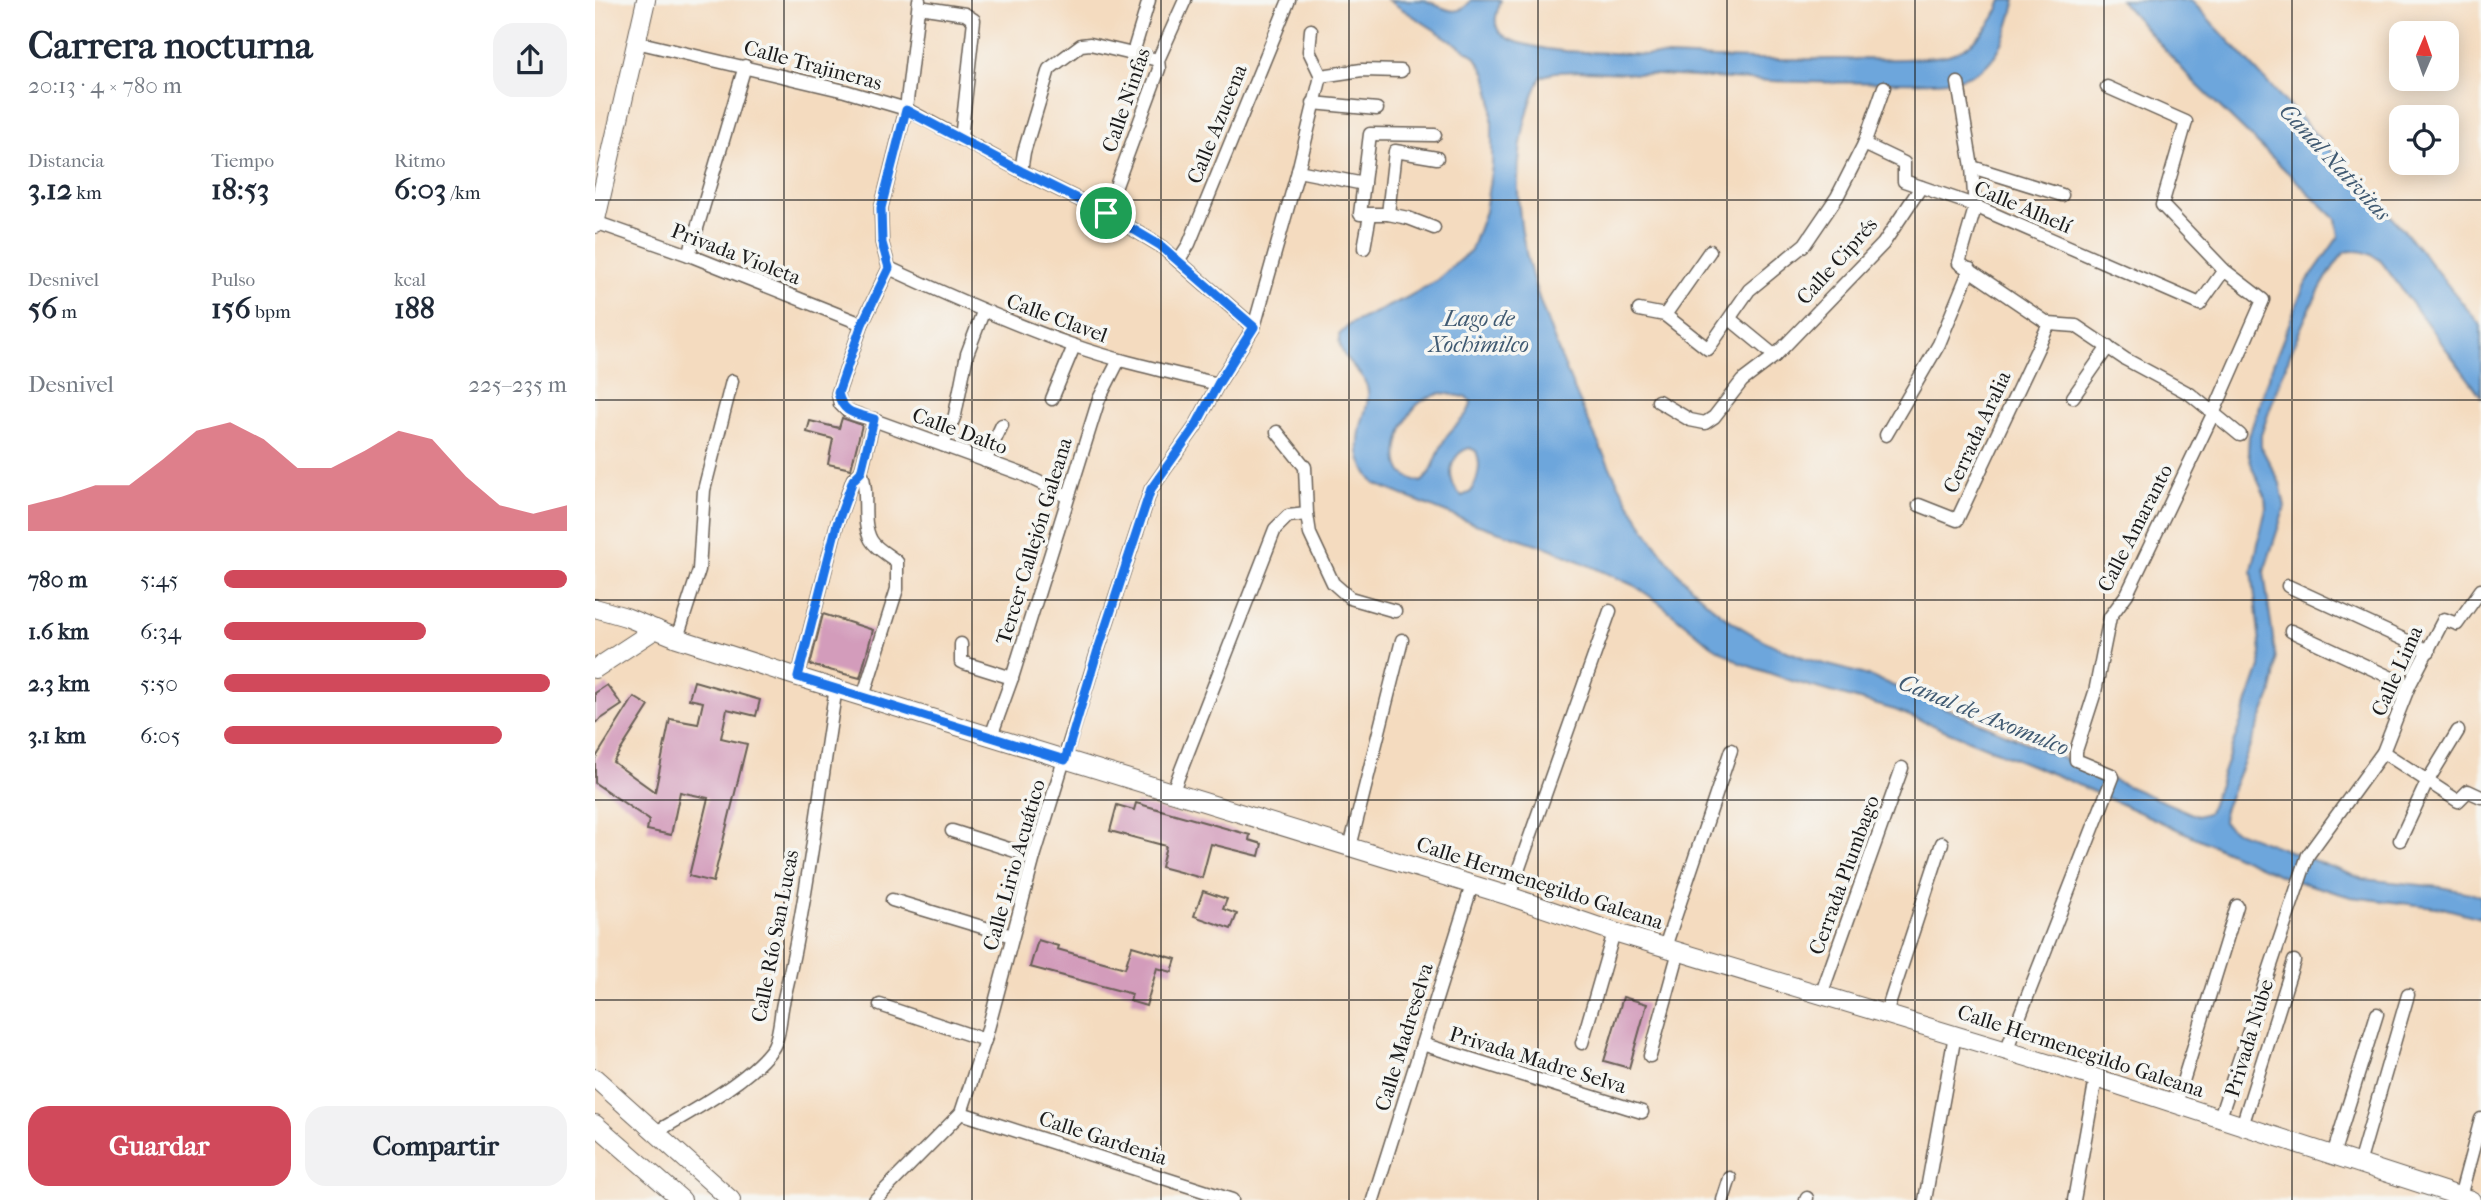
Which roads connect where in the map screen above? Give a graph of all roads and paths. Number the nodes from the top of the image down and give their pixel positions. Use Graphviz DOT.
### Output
graph roads {
  1 [pos="646,0"];
  2 [pos="1149,0"];
  3 [pos="1185,0"];
  4 [pos="1289,0"];
  5 [pos="919,3"];
  6 [pos="1311,30"];
  7 [pos="636,42"];
  8 [pos="1133,53"];
  9 [pos="1158,60"];
  10 [pos="745,66"];
  11 [pos="1401,71"];
  12 [pos="1321,76"];
  13 [pos="1958,83"];
  14 [pos="1884,87"];
  15 [pos="2107,87"];
  16 [pos="1313,103"];
  17 [pos="1377,109"];
  18 [pos="906,110"];
  19 [pos="1435,135"];
  20 [pos="961,139"];
  21 [pos="1864,145"];
  22 [pos="1437,158"];
  23 [pos="1972,167"];
  24 [pos="1021,171"];
  25 [pos="600,172"];
  26 [pos="1298,172"];
  27 [pos="1364,184"];
  28 [pos="1921,187"];
  29 [pos="2062,195"];
  30 [pos="1975,208"];
  31 [pos="1106,213"];
  32 [pos="1388,214"];
  33 [pos="1370,215"];
  34 [pos="595,223"];
  35 [pos="1434,228"];
  36 [pos="1364,248"];
  37 [pos="1710,251"];
  38 [pos="689,255"];
  39 [pos="1178,261"];
  40 [pos="889,268"];
  41 [pos="1970,269"];
  42 [pos="2224,270"];
  43 [pos="1639,310"];
  44 [pos="983,312"];
  45 [pos="1665,315"];
  46 [pos="1730,319"];
  47 [pos="862,324"];
  48 [pos="2049,324"];
  49 [pos="1254,327"];
  50 [pos="1074,346"];
  51 [pos="2108,347"];
  52 [pos="1775,356"];
  53 [pos="1119,360"];
  54 [pos="732,381"];
  55 [pos="1218,384"];
  56 [pos="2073,397"];
  57 [pos="1052,399"];
  58 [pos="1658,401"];
  59 [pos="2213,414"];
  60 [pos="874,419"];
  61 [pos="1002,425"];
  62 [pos="1277,432"];
  63 [pos="1886,435"];
  64 [pos="2240,435"];
  65 [pos="943,445"];
  66 [pos="985,461"];
  67 [pos="861,472"];
  68 [pos="1067,496"];
  69 [pos="1919,505"];
  70 [pos="1307,514"];
  71 [pos="2288,586"];
  72 [pos="2480,596"];
  73 [pos="595,608"];
  74 [pos="1395,611"];
  75 [pos="1610,611"];
  76 [pos="656,629"];
  77 [pos="2291,631"];
  78 [pos="677,638"];
  79 [pos="1402,640"];
  80 [pos="961,644"];
  81 [pos="2429,651"];
  82 [pos="595,669"];
  83 [pos="798,677"];
  84 [pos="1012,678"];
  85 [pos="2409,686"];
  86 [pos="836,688"];
  87 [pos="863,697"];
  88 [pos="2458,731"];
  89 [pos="991,736"];
  90 [pos="1731,750"];
  91 [pos="2383,752"];
  92 [pos="1065,760"];
  93 [pos="1902,768"];
  94 [pos="2427,782"];
  95 [pos="1172,793"];
  96 [pos="2481,797"];
  97 [pos="952,831"];
  98 [pos="2400,840"];
  99 [pos="1942,843"];
  100 [pos="1350,847"];
  101 [pos="1034,857"];
  102 [pos="1472,885"];
  103 [pos="1509,896"];
  104 [pos="892,900"];
  105 [pos="2237,906"];
  106 [pos="1614,932"];
  107 [pos="1013,936"];
  108 [pos="1672,949"];
  109 [pos="2294,961"];
  110 [pos="1821,995"];
  111 [pos="2408,995"];
  112 [pos="880,1005"];
  113 [pos="1886,1014"];
  114 [pos="2377,1014"];
  115 [pos="1955,1035"];
  116 [pos="985,1040"];
  117 [pos="1582,1043"];
  118 [pos="1422,1044"];
  119 [pos="2005,1051"];
  120 [pos="1650,1056"];
  121 [pos="595,1078"];
  122 [pos="2096,1078"];
  123 [pos="2176,1104"];
  124 [pos="1642,1112"];
  125 [pos="961,1113"];
  126 [pos="2220,1119"];
  127 [pos="2481,1119"];
  128 [pos="595,1124"];
  129 [pos="2242,1126"];
  130 [pos="656,1132"];
  131 [pos="2333,1155"];
  132 [pos="2359,1164"];
  133 [pos="1730,1178"];
  134 [pos="2436,1194"];
  135 [pos="2466,1198"];
  136 [pos="682,1200"];
  137 [pos="731,1200"];
  138 [pos="875,1200"];
  139 [pos="1232,1200"];
  140 [pos="1373,1200"];
  141 [pos="1723,1200"];
  142 [pos="1924,1200"];
  143 [pos="2074,1200"];
  1 -- 7 [label="street"];
  2 -- 8 [label="street"];
  3 -- 9 [label="street, Calle Ninfas"];
  4 -- 39 [label="street, Calle Azucena"];
  5 -- 18 [label="street"];
  5 -- 20 [label="street"];
  6 -- 12 [label="street"];
  7 -- 10 [label="street, Calle Trajineras"];
  7 -- 25 [label="street"];
  8 -- 9 [label="street"];
  8 -- 24 [label="street"];
  9 -- 31 [label="street, Calle Ninfas"];
  10 -- 18 [label="street, Calle Trajineras"];
  10 -- 38 [label="street"];
  11 -- 12 [label="street"];
  12 -- 16 [label="street, Calle Lirio Acuático"];
  13 -- 23 [label="street"];
  14 -- 21 [label="street"];
  15 -- 42 [label="street, Calle Amaranto"];
  16 -- 17 [label="street"];
  16 -- 26 [label="street, Calle Lirio Acuático"];
  18 -- 20 [label="street, Calle Trajineras"];
  18 -- 40 [label="street"];
  19 -- 27 [label="street"];
  20 -- 24 [label="street, Calle Trajineras"];
  21 -- 28 [label="street"];
  21 -- 46 [label="street"];
  22 -- 32 [label="street"];
  23 -- 29 [label="street"];
  23 -- 30 [label="street"];
  24 -- 31 [label="street, Calle Trajineras"];
  25 -- 34 [label="street"];
  26 -- 27 [label="street"];
  26 -- 49 [label="street, Calle Lirio Acuático"];
  27 -- 33 [label="street"];
  28 -- 30 [label="street, Calle Alhelí"];
  28 -- 52 [label="street, Calle Ciprés"];
  30 -- 41 [label="street"];
  30 -- 42 [label="street, Calle Alhelí"];
  31 -- 39 [label="street, Calle Trajineras"];
  32 -- 33 [label="street"];
  32 -- 35 [label="street"];
  33 -- 36 [label="street"];
  34 -- 38 [label="street, Privada Violeta"];
  37 -- 45 [label="street"];
  38 -- 47 [label="street, Privada Violeta"];
  39 -- 49 [label="street, Calle Trajineras"];
  40 -- 44 [label="street, Calle Clavel"];
  40 -- 47 [label="street"];
  41 -- 48 [label="street"];
  41 -- 63 [label="street"];
  42 -- 59 [label="street, Calle Amaranto"];
  43 -- 45 [label="street"];
  44 -- 50 [label="street, Calle Clavel"];
  44 -- 65 [label="street"];
  45 -- 46 [label="street"];
  46 -- 52 [label="street"];
  47 -- 60 [label="street, Calle Dalto"];
  48 -- 51 [label="street"];
  48 -- 69 [label="street, Cerrada Aralia"];
  49 -- 55 [label="street, Calle Lirio Acuático"];
  50 -- 53 [label="street, Calle Clavel"];
  50 -- 57 [label="street"];
  51 -- 56 [label="street"];
  51 -- 59 [label="street"];
  52 -- 58 [label="street, Calle Ciprés"];
  53 -- 55 [label="street, Calle Clavel"];
  53 -- 68 [label="street, Tercer Callejón Galeana"];
  54 -- 78 [label="street"];
  55 -- 92 [label="street, Calle Lirio Acuático"];
  59 -- 64 [label="street"];
  59 -- 119 [label="street, Calle Amaranto"];
  60 -- 65 [label="street, Calle Dalto"];
  60 -- 67 [label="street"];
  61 -- 66 [label="street"];
  62 -- 70 [label="street"];
  65 -- 66 [label="street, Calle Dalto"];
  66 -- 68 [label="street, Calle Dalto"];
  67 -- 83 [label="street"];
  67 -- 87 [label="street"];
  68 -- 84 [label="street, Tercer Callejón Galeana"];
  70 -- 74 [label="street"];
  70 -- 95 [label="street"];
  71 -- 81 [label="street"];
  72 -- 81 [label="street, Calle Lima"];
  73 -- 76 [label="street, Calle Hermenegildo Galeana"];
  75 -- 103 [label="street"];
  76 -- 78 [label="street, Calle Hermenegildo Galeana"];
  76 -- 82 [label="street"];
  77 -- 85 [label="street"];
  78 -- 83 [label="street, Calle Hermenegildo Galeana"];
  79 -- 100 [label="street"];
  80 -- 84 [label="street"];
  81 -- 85 [label="street, Calle Lima"];
  83 -- 86 [label="street, Calle Hermenegildo Galeana"];
  84 -- 89 [label="street, Tercer Callejón Galeana"];
  85 -- 91 [label="street, Calle Lima"];
  86 -- 87 [label="street, Calle Hermenegildo Galeana"];
  86 -- 130 [label="street, Calle Río San Lucas"];
  87 -- 89 [label="street, Calle Hermenegildo Galeana"];
  88 -- 94 [label="street"];
  89 -- 92 [label="street, Calle Hermenegildo Galeana"];
  90 -- 108 [label="street"];
  91 -- 94 [label="street"];
  91 -- 126 [label="street, Calle Lima"];
  92 -- 95 [label="street, Calle Hermenegildo Galeana"];
  92 -- 101 [label="street, Calle Lirio Acuático"];
  93 -- 110 [label="street, Cerrada Plumbago"];
  94 -- 96 [label="street"];
  94 -- 98 [label="street"];
  95 -- 100 [label="street, Calle Hermenegildo Galeana"];
  97 -- 101 [label="street"];
  99 -- 113 [label="street"];
  100 -- 102 [label="street, Calle Hermenegildo Galeana"];
  101 -- 107 [label="street, Calle Lirio Acuático"];
  102 -- 103 [label="street, Calle Hermenegildo Galeana"];
  102 -- 118 [label="street, Calle Madreselva"];
  103 -- 106 [label="street, Calle Hermenegildo Galeana"];
  104 -- 107 [label="street"];
  105 -- 123 [label="street"];
  106 -- 108 [label="street, Calle Hermenegildo Galeana"];
  106 -- 117 [label="street"];
  107 -- 116 [label="street, Calle Lirio Acuático"];
  108 -- 110 [label="street, Calle Hermenegildo Galeana"];
  108 -- 120 [label="street"];
  109 -- 129 [label="street, Privada Nube"];
  110 -- 113 [label="street, Calle Hermenegildo Galeana"];
  111 -- 132 [label="street"];
  112 -- 116 [label="street"];
  113 -- 115 [label="street, Calle Hermenegildo Galeana"];
  114 -- 131 [label="street"];
  115 -- 119 [label="street, Calle Hermenegildo Galeana"];
  115 -- 142 [label="street"];
  116 -- 125 [label="street, Calle Lirio Acuático"];
  118 -- 124 [label="street, Privada Madre Selva"];
  118 -- 140 [label="street, Calle Madreselva"];
  119 -- 122 [label="street, Calle Hermenegildo Galeana"];
  121 -- 130 [label="street"];
  122 -- 123 [label="street, Calle Hermenegildo Galeana"];
  122 -- 143 [label="street"];
  123 -- 126 [label="street, Calle Hermenegildo Galeana"];
  125 -- 138 [label="street, Calle Lirio Acuático"];
  125 -- 139 [label="street, Calle Gardenia"];
  126 -- 129 [label="street, Calle Hermenegildo Galeana"];
  127 -- 135 [label="street"];
  128 -- 136 [label="street"];
  129 -- 131 [label="street, Calle Hermenegildo Galeana"];
  130 -- 137 [label="street"];
  131 -- 132 [label="street, Calle Hermenegildo Galeana"];
  132 -- 134 [label="street, Calle Hermenegildo Galeana"];
  133 -- 141 [label="street"];
  134 -- 135 [label="street, Calle Hermenegildo Galeana"];
}
